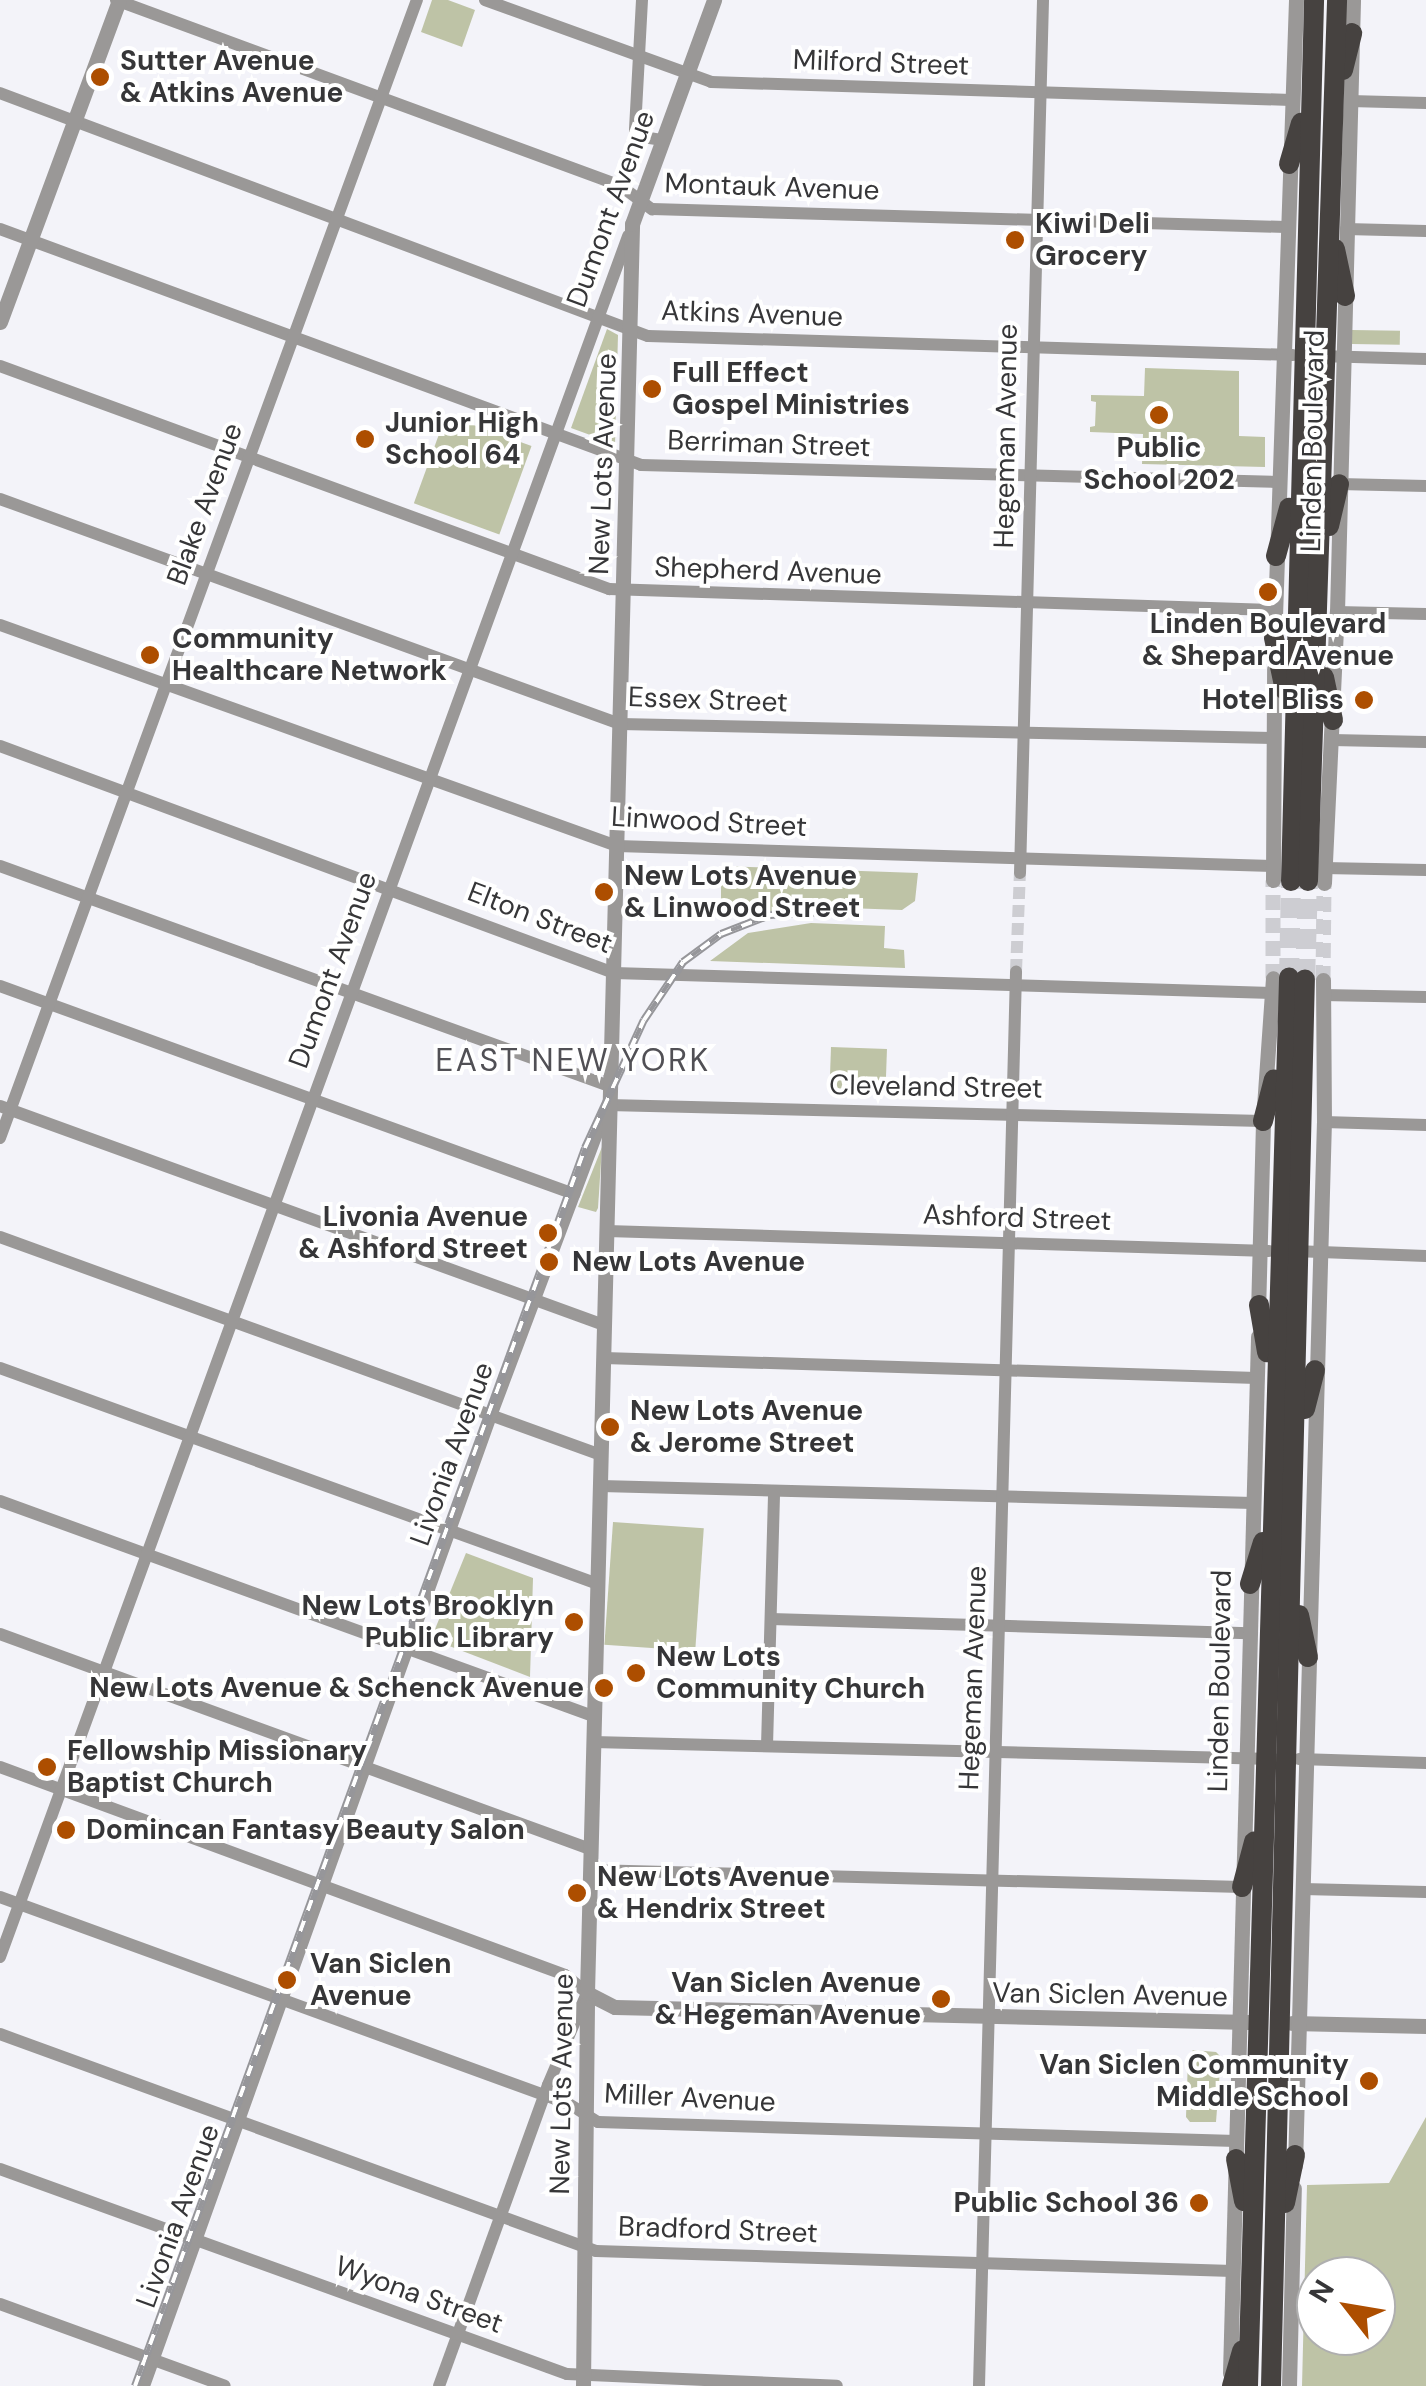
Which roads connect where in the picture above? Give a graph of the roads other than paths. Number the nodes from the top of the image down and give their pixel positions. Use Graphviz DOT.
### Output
graph roads {
  1 [pos="118,0"];
  2 [pos="418,0"];
  3 [pos="485,0"];
  4 [pos="642,0"];
  5 [pos="714,0"];
  6 [pos="1042,0"];
  7 [pos="1296,0"];
  8 [pos="1314,0"];
  9 [pos="1336,0"];
  10 [pos="1353,0"];
  11 [pos="1352,33"];
  12 [pos="640,57"];
  13 [pos="686,76"];
  14 [pos="1040,93"];
  15 [pos="0,94"];
  16 [pos="1301,96"];
  17 [pos="381,98"];
  18 [pos="1426,103"];
  19 [pos="1341,106"];
  20 [pos="74,121"];
  21 [pos="662,140"];
  22 [pos="1289,164"];
  23 [pos="641,199"];
  24 [pos="1328,213"];
  25 [pos="337,218"];
  26 [pos="1037,220"];
  27 [pos="632,224"];
  28 [pos="1286,227"];
  29 [pos="0,229"];
  30 [pos="1346,229"];
  31 [pos="1426,231"];
  32 [pos="30,240"];
  33 [pos="1344,296"];
  34 [pos="600,315"];
  35 [pos="0,322"];
  36 [pos="631,331"];
  37 [pos="292,337"];
  38 [pos="1033,348"];
  39 [pos="1292,355"];
  40 [pos="1334,356"];
  41 [pos="1426,358"];
  42 [pos="0,366"];
  43 [pos="555,434"];
  44 [pos="248,457"];
  45 [pos="628,460"];
  46 [pos="1298,472"];
  47 [pos="1030,476"];
  48 [pos="1279,482"];
  49 [pos="1339,484"];
  50 [pos="1426,486"];
  51 [pos="0,499"];
  52 [pos="511,554"];
  53 [pos="1276,556"];
  54 [pos="1319,567"];
  55 [pos="205,575"];
  56 [pos="624,592"];
  57 [pos="1026,604"];
  58 [pos="1274,610"];
  59 [pos="1337,612"];
  60 [pos="1426,614"];
  61 [pos="0,626"];
  62 [pos="1274,638"];
  63 [pos="1317,640"];
  64 [pos="468,672"];
  65 [pos="165,685"];
  66 [pos="620,724"];
  67 [pos="1333,730"];
  68 [pos="1024,731"];
  69 [pos="1283,734"];
  70 [pos="1426,742"];
  71 [pos="0,746"];
  72 [pos="428,781"];
  73 [pos="126,792"];
  74 [pos="617,846"];
  75 [pos="0,866"];
  76 [pos="1020,866"];
  77 [pos="1426,870"];
  78 [pos="1299,876"];
  79 [pos="389,887"];
  80 [pos="88,898"];
  81 [pos="1016,971"];
  82 [pos="614,973"];
  83 [pos="1297,984"];
  84 [pos="0,986"];
  85 [pos="1016,986"];
  86 [pos="350,994"];
  87 [pos="1426,998"];
  88 [pos="49,1004"];
  89 [pos="1284,1043"];
  90 [pos="609,1086"];
  91 [pos="312,1100"];
  92 [pos="608,1105"];
  93 [pos="5,1108"];
  94 [pos="1013,1114"];
  95 [pos="1263,1120"];
  96 [pos="1324,1122"];
  97 [pos="1426,1125"];
  98 [pos="0,1138"];
  99 [pos="574,1194"];
  100 [pos="273,1205"];
  101 [pos="607,1231"];
  102 [pos="0,1237"];
  103 [pos="1010,1242"];
  104 [pos="1269,1251"];
  105 [pos="1310,1252"];
  106 [pos="1426,1256"];
  107 [pos="535,1300"];
  108 [pos="1258,1304"];
  109 [pos="231,1321"];
  110 [pos="604,1326"];
  111 [pos="604,1358"];
  112 [pos="0,1368"];
  113 [pos="1006,1370"];
  114 [pos="1315,1370"];
  115 [pos="1256,1378"];
  116 [pos="1274,1394"];
  117 [pos="492,1416"];
  118 [pos="190,1437"];
  119 [pos="1296,1450"];
  120 [pos="601,1455"];
  121 [pos="601,1486"];
  122 [pos="774,1491"];
  123 [pos="1003,1497"];
  124 [pos="0,1501"];
  125 [pos="1262,1507"];
  126 [pos="451,1532"];
  127 [pos="147,1554"];
  128 [pos="1292,1582"];
  129 [pos="598,1584"];
  130 [pos="1250,1584"];
  131 [pos="772,1620"];
  132 [pos="1000,1625"];
  133 [pos="1249,1633"];
  134 [pos="0,1634"];
  135 [pos="410,1650"];
  136 [pos="1308,1658"];
  137 [pos="104,1672"];
  138 [pos="593,1716"];
  139 [pos="593,1742"];
  140 [pos="767,1746"];
  141 [pos="996,1752"];
  142 [pos="1255,1758"];
  143 [pos="1297,1759"];
  144 [pos="1426,1763"];
  145 [pos="0,1767"];
  146 [pos="367,1768"];
  147 [pos="61,1790"];
  148 [pos="1264,1802"];
  149 [pos="590,1849"];
  150 [pos="590,1870"];
  151 [pos="992,1880"];
  152 [pos="323,1884"];
  153 [pos="1242,1887"];
  154 [pos="1302,1888"];
  155 [pos="1426,1892"];
  156 [pos="0,1897"];
  157 [pos="19,1904"];
  158 [pos="0,1957"];
  159 [pos="587,1993"];
  160 [pos="282,2000"];
  161 [pos="989,2018"];
  162 [pos="1248,2022"];
  163 [pos="1289,2023"];
  164 [pos="1426,2026"];
  165 [pos="0,2034"];
  166 [pos="544,2095"];
  167 [pos="586,2114"];
  168 [pos="239,2120"];
  169 [pos="986,2136"];
  170 [pos="1236,2150"];
  171 [pos="1295,2156"];
  172 [pos="0,2169"];
  173 [pos="500,2215"];
  174 [pos="1252,2238"];
  175 [pos="196,2240"];
  176 [pos="584,2246"];
  177 [pos="1275,2249"];
  178 [pos="982,2263"];
  179 [pos="1232,2271"];
  180 [pos="0,2304"];
  181 [pos="1250,2320"];
  182 [pos="457,2336"];
  183 [pos="154,2360"];
  184 [pos="583,2382"];
  185 [pos="144,2386"];
  186 [pos="225,2386"];
  187 [pos="439,2386"];
  188 [pos="837,2386"];
  189 [pos="979,2386"];
  190 [pos="1231,2386"];
  191 [pos="1248,2386"];
  192 [pos="1275,2386"];
  193 [pos="1290,2386"];
  1 -- 17 [label="street, Montauk Avenue"];
  1 -- 20 [label="street"];
  2 -- 17 [label="street, Blake Avenue"];
  3 -- 12 [label="street, Milford Street"];
  4 -- 12 [label="street"];
  5 -- 13 [label="street, Dumont Avenue"];
  6 -- 14 [label="street, Hegeman Avenue"];
  7 -- 16 [label="street, Linden Boulevard"];
  8 -- 16 [label="highway, Linden Boulevard"];
  9 -- 19 [label="highway, Linden Boulevard"];
  10 -- 11 [label="street"];
  11 -- 19 [label="highway"];
  12 -- 13 [label="street, Milford Street"];
  12 -- 21 [label="street"];
  13 -- 14 [label="street, Milford Street"];
  13 -- 21 [label="street, Dumont Avenue"];
  14 -- 16 [label="street, Milford Street"];
  14 -- 26 [label="street, Hegeman Avenue"];
  15 -- 20 [label="street, Atkins Avenue"];
  16 -- 22 [label="highway"];
  16 -- 39 [label="highway, Linden Boulevard"];
  17 -- 23 [label="street, Montauk Avenue"];
  17 -- 25 [label="street, Blake Avenue"];
  18 -- 19 [label="street"];
  19 -- 24 [label="highway, Linden Boulevard"];
  19 -- 30 [label="street, Linden Boulevard"];
  20 -- 25 [label="street, Atkins Avenue"];
  20 -- 32 [label="street"];
  21 -- 23 [label="street, Dumont Avenue"];
  22 -- 28 [label="street, Linden Boulevard"];
  23 -- 26 [label="street, Montauk Avenue"];
  23 -- 27 [label="street, Dumont Avenue"];
  24 -- 33 [label="highway"];
  24 -- 40 [label="highway, Linden Boulevard"];
  25 -- 34 [label="street, Atkins Avenue"];
  25 -- 37 [label="street, Blake Avenue"];
  26 -- 28 [label="street, Montauk Avenue"];
  26 -- 38 [label="street, Hegeman Avenue"];
  27 -- 34 [label="street, Dumont Avenue"];
  27 -- 36 [label="street, New Lots Avenue"];
  28 -- 39 [label="street, Linden Boulevard"];
  29 -- 32 [label="street, Berriman Street"];
  30 -- 31 [label="street"];
  30 -- 33 [label="street, Linden Boulevard"];
  32 -- 35 [label="street"];
  32 -- 37 [label="street, Berriman Street"];
  33 -- 40 [label="street, Linden Boulevard"];
  34 -- 36 [label="street, Atkins Avenue"];
  34 -- 43 [label="street, Dumont Avenue"];
  36 -- 38 [label="street, Atkins Avenue"];
  36 -- 45 [label="street, New Lots Avenue"];
  37 -- 43 [label="street, Berriman Street"];
  37 -- 44 [label="street, Blake Avenue"];
  38 -- 39 [label="street, Atkins Avenue"];
  38 -- 47 [label="street, Hegeman Avenue"];
  39 -- 40 [label="street, Atkins Avenue"];
  39 -- 46 [label="highway, Linden Boulevard"];
  39 -- 48 [label="street, Linden Boulevard"];
  40 -- 41 [label="street, Atkins Avenue"];
  40 -- 49 [label="street, Linden Boulevard"];
  40 -- 54 [label="highway, Linden Boulevard"];
  42 -- 44 [label="street, Shepherd Avenue"];
  43 -- 45 [label="street, Berriman Street"];
  43 -- 52 [label="street, Dumont Avenue"];
  44 -- 52 [label="street, Shepherd Avenue"];
  44 -- 55 [label="street, Blake Avenue"];
  45 -- 47 [label="street, Berriman Street"];
  45 -- 56 [label="street, New Lots Avenue"];
  46 -- 53 [label="highway"];
  46 -- 69 [label="highway, Linden Boulevard"];
  47 -- 48 [label="street, Berriman Street"];
  47 -- 57 [label="street, Hegeman Avenue"];
  48 -- 53 [label="street, Linden Boulevard"];
  49 -- 50 [label="street"];
  49 -- 54 [label="highway"];
  49 -- 59 [label="street, Linden Boulevard"];
  51 -- 55 [label="street, Essex Street"];
  52 -- 56 [label="street, Shepherd Avenue"];
  52 -- 64 [label="street, Dumont Avenue"];
  53 -- 58 [label="street, Linden Boulevard"];
  54 -- 63 [label="highway, Linden Boulevard"];
  55 -- 64 [label="street, Essex Street"];
  55 -- 65 [label="street, Blake Avenue"];
  56 -- 57 [label="street, Shepherd Avenue"];
  56 -- 66 [label="street, New Lots Avenue"];
  57 -- 58 [label="street, Shepherd Avenue"];
  57 -- 68 [label="street, Hegeman Avenue"];
  58 -- 62 [label="street, Linden Boulevard"];
  59 -- 60 [label="street"];
  59 -- 67 [label="street, Linden Boulevard"];
  61 -- 65 [label="street, Linwood Street"];
  62 -- 69 [label="highway"];
  63 -- 67 [label="highway"];
  63 -- 78 [label="highway, Linden Boulevard"];
  64 -- 66 [label="street, Essex Street"];
  64 -- 72 [label="street, Dumont Avenue"];
  65 -- 72 [label="street, Linwood Street"];
  65 -- 73 [label="street, Blake Avenue"];
  66 -- 68 [label="street, Essex Street"];
  66 -- 74 [label="street, New Lots Avenue"];
  67 -- 70 [label="street"];
  67 -- 78 [label="street, Linden Boulevard"];
  68 -- 69 [label="street, Essex Street"];
  68 -- 76 [label="street, Hegeman Avenue"];
  69 -- 78 [label="highway, Linden Boulevard"];
  71 -- 73 [label="street, Elton Street"];
  72 -- 74 [label="street, Linwood Street"];
  72 -- 79 [label="street, Dumont Avenue"];
  73 -- 79 [label="street, Elton Street"];
  73 -- 80 [label="street, Blake Avenue"];
  74 -- 76 [label="street, Linwood Street"];
  74 -- 82 [label="street, New Lots Avenue"];
  75 -- 80 [label="street"];
  76 -- 78 [label="street, Linwood Street"];
  77 -- 78 [label="street, Linwood Street"];
  79 -- 82 [label="street, Elton Street"];
  79 -- 86 [label="street, Dumont Avenue"];
  80 -- 86 [label="street"];
  80 -- 88 [label="street, Blake Avenue"];
  81 -- 85 [label="street, Hegeman Avenue"];
  82 -- 85 [label="street, Elton Street"];
  82 -- 90 [label="street, New Lots Avenue"];
  83 -- 85 [label="street, Elton Street"];
  83 -- 87 [label="street, Elton Street"];
  83 -- 89 [label="highway, Linden Boulevard"];
  83 -- 95 [label="street, Linden Boulevard"];
  83 -- 96 [label="street"];
  83 -- 105 [label="highway"];
  84 -- 88 [label="street"];
  85 -- 94 [label="street, Hegeman Avenue"];
  86 -- 90 [label="street"];
  86 -- 91 [label="street, Dumont Avenue"];
  88 -- 91 [label="street"];
  88 -- 93 [label="street, Blake Avenue"];
  89 -- 95 [label="highway"];
  89 -- 104 [label="highway, Linden Boulevard"];
  90 -- 92 [label="street, New Lots Avenue"];
  91 -- 99 [label="street"];
  91 -- 100 [label="street, Dumont Avenue"];
  92 -- 94 [label="street, Cleveland Street"];
  92 -- 99 [label="street, Livonia Avenue"];
  92 -- 101 [label="street, New Lots Avenue"];
  93 -- 98 [label="street, Blake Avenue"];
  93 -- 100 [label="street"];
  94 -- 95 [label="street, Cleveland Street"];
  94 -- 103 [label="street, Hegeman Avenue"];
  95 -- 104 [label="street, Linden Boulevard"];
  96 -- 97 [label="street"];
  96 -- 105 [label="street"];
  99 -- 107 [label="street, Livonia Avenue"];
  100 -- 107 [label="street"];
  100 -- 109 [label="street, Dumont Avenue"];
  101 -- 103 [label="street, Ashford Street"];
  101 -- 110 [label="street, New Lots Avenue"];
  102 -- 109 [label="street"];
  103 -- 104 [label="street, Ashford Street"];
  103 -- 113 [label="street, Hegeman Avenue"];
  104 -- 105 [label="street, Ashford Street"];
  104 -- 108 [label="street, Linden Boulevard"];
  104 -- 116 [label="highway, Linden Boulevard"];
  105 -- 106 [label="street, Ashford Street"];
  105 -- 114 [label="street"];
  105 -- 119 [label="highway"];
  107 -- 110 [label="street"];
  107 -- 117 [label="street, Livonia Avenue"];
  108 -- 115 [label="street, Linden Boulevard"];
  108 -- 116 [label="highway"];
  109 -- 117 [label="street"];
  109 -- 118 [label="street, Dumont Avenue"];
  110 -- 111 [label="street, New Lots Avenue"];
  111 -- 113 [label="street"];
  111 -- 120 [label="street, New Lots Avenue"];
  112 -- 118 [label="street"];
  113 -- 115 [label="street"];
  113 -- 123 [label="street, Hegeman Avenue"];
  114 -- 119 [label="highway"];
  114 -- 136 [label="street"];
  115 -- 125 [label="street, Linden Boulevard"];
  116 -- 125 [label="highway, Linden Boulevard"];
  117 -- 120 [label="street"];
  117 -- 126 [label="street, Livonia Avenue"];
  118 -- 126 [label="street"];
  118 -- 127 [label="street, Dumont Avenue"];
  119 -- 128 [label="highway"];
  120 -- 121 [label="street, New Lots Avenue"];
  121 -- 122 [label="street"];
  121 -- 129 [label="street, New Lots Avenue"];
  122 -- 123 [label="street"];
  122 -- 131 [label="street"];
  123 -- 125 [label="street"];
  123 -- 132 [label="street, Hegeman Avenue"];
  124 -- 127 [label="street"];
  125 -- 130 [label="highway"];
  125 -- 142 [label="highway, Linden Boulevard"];
  126 -- 129 [label="street"];
  126 -- 135 [label="street, Livonia Avenue"];
  127 -- 135 [label="street"];
  127 -- 137 [label="street, Dumont Avenue"];
  128 -- 136 [label="highway"];
  128 -- 143 [label="highway"];
  129 -- 138 [label="street, New Lots Avenue"];
  130 -- 133 [label="street, Linden Boulevard"];
  131 -- 132 [label="street"];
  131 -- 140 [label="street"];
  132 -- 133 [label="street"];
  132 -- 141 [label="street, Hegeman Avenue"];
  133 -- 142 [label="street, Linden Boulevard"];
  134 -- 137 [label="street"];
  135 -- 138 [label="street"];
  135 -- 146 [label="street, Livonia Avenue"];
  136 -- 143 [label="street"];
  137 -- 146 [label="street"];
  137 -- 147 [label="street, Dumont Avenue"];
  138 -- 139 [label="street, New Lots Avenue"];
  139 -- 140 [label="street"];
  139 -- 149 [label="street, New Lots Avenue"];
  140 -- 141 [label="street"];
  141 -- 142 [label="street"];
  141 -- 151 [label="street, Hegeman Avenue"];
  142 -- 143 [label="street"];
  142 -- 148 [label="highway, Linden Boulevard"];
  142 -- 153 [label="street, Linden Boulevard"];
  143 -- 144 [label="street"];
  143 -- 154 [label="street"];
  143 -- 163 [label="highway"];
  145 -- 147 [label="street, Van Siclen Avenue"];
  146 -- 149 [label="street"];
  146 -- 152 [label="street, Livonia Avenue"];
  147 -- 152 [label="street, Van Siclen Avenue"];
  147 -- 157 [label="street, Dumont Avenue"];
  148 -- 153 [label="highway"];
  148 -- 162 [label="highway, Linden Boulevard"];
  149 -- 150 [label="street, New Lots Avenue"];
  150 -- 151 [label="street"];
  150 -- 159 [label="street, New Lots Avenue"];
  151 -- 153 [label="street"];
  151 -- 161 [label="street, Hegeman Avenue"];
  152 -- 159 [label="street, Van Siclen Avenue"];
  152 -- 160 [label="street, Livonia Avenue"];
  153 -- 162 [label="street, Linden Boulevard"];
  154 -- 155 [label="street"];
  154 -- 163 [label="street"];
  156 -- 157 [label="street, Miller Avenue"];
  157 -- 158 [label="street, Dumont Avenue"];
  157 -- 160 [label="street, Miller Avenue"];
  159 -- 161 [label="street, Van Siclen Avenue"];
  159 -- 166 [label="street"];
  159 -- 167 [label="street, New Lots Avenue"];
  160 -- 166 [label="street, Miller Avenue"];
  160 -- 168 [label="street, Livonia Avenue"];
  161 -- 162 [label="street, Van Siclen Avenue"];
  161 -- 169 [label="street, Hegeman Avenue"];
  162 -- 163 [label="street, Van Siclen Avenue"];
  162 -- 170 [label="street, Linden Boulevard"];
  162 -- 174 [label="highway, Linden Boulevard"];
  163 -- 164 [label="street, Van Siclen Avenue"];
  163 -- 171 [label="street"];
  163 -- 177 [label="highway"];
  165 -- 168 [label="street, Bradford Street"];
  166 -- 167 [label="street, Miller Avenue"];
  166 -- 173 [label="street"];
  167 -- 169 [label="street, Miller Avenue"];
  167 -- 176 [label="street, New Lots Avenue"];
  168 -- 173 [label="street, Bradford Street"];
  168 -- 175 [label="street, Livonia Avenue"];
  169 -- 170 [label="street, Miller Avenue"];
  169 -- 178 [label="street, Hegeman Avenue"];
  170 -- 174 [label="highway"];
  170 -- 179 [label="street, Linden Boulevard"];
  171 -- 177 [label="highway"];
  171 -- 193 [label="street"];
  172 -- 175 [label="street, Wyona Street"];
  173 -- 176 [label="street, Bradford Street"];
  173 -- 182 [label="street"];
  174 -- 181 [label="highway, Linden Boulevard"];
  175 -- 182 [label="street, Wyona Street"];
  175 -- 183 [label="street, Livonia Avenue"];
  176 -- 178 [label="street, Bradford Street"];
  176 -- 184 [label="street, New Lots Avenue"];
  177 -- 192 [label="highway"];
  178 -- 179 [label="street, Bradford Street"];
  178 -- 189 [label="street, Hegeman Avenue"];
  179 -- 190 [label="street, Linden Boulevard"];
  180 -- 183 [label="street"];
  181 -- 190 [label="highway"];
  181 -- 191 [label="highway, Linden Boulevard"];
  182 -- 184 [label="street, Wyona Street"];
  182 -- 187 [label="street"];
  183 -- 185 [label="street, Livonia Avenue"];
  183 -- 186 [label="street"];
  184 -- 188 [label="street, Wyona Street"];
}
